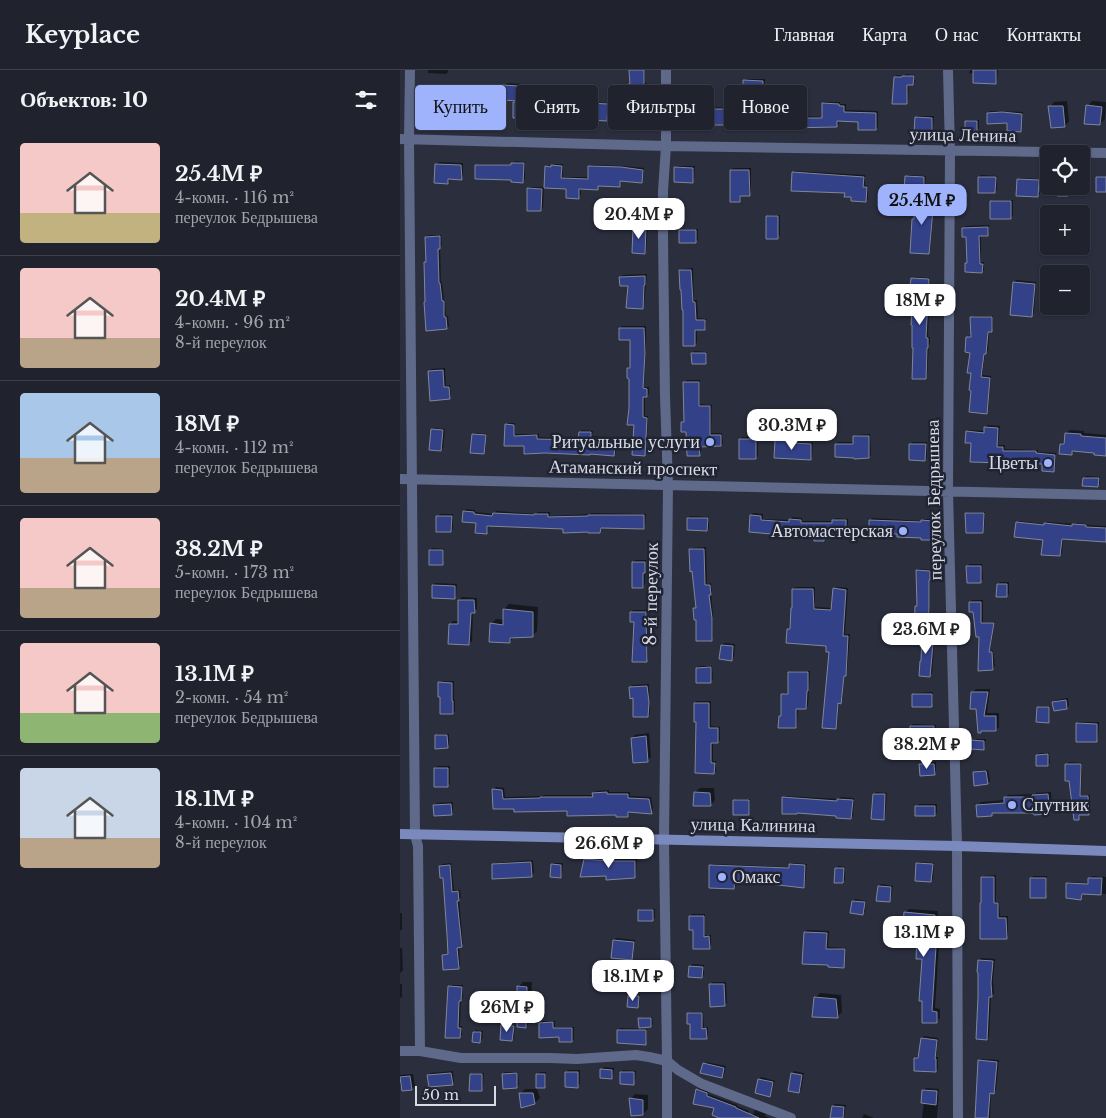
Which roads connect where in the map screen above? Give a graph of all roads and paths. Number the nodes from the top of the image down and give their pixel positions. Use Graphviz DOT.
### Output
graph roads {
  1 [pos="410,70"];
  2 [pos="666,70"];
  3 [pos="948,70"];
  4 [pos="404,139"];
  5 [pos="666,146"];
  6 [pos="950,151"];
  7 [pos="1106,154"];
  8 [pos="400,479"];
  9 [pos="411,479"];
  10 [pos="668,486"];
  11 [pos="948,491"];
  12 [pos="1106,495"];
  13 [pos="400,834"];
  14 [pos="414,835"];
  15 [pos="664,840"];
  16 [pos="957,846"];
  17 [pos="1106,851"];
  18 [pos="400,1051"];
  19 [pos="420,1051"];
  20 [pos="667,1062"];
  21 [pos="667,1118"];
  22 [pos="791,1118"];
  23 [pos="958,1118"];
  1 -- 4 [label="street"];
  2 -- 5 [label="street, 8-й переулок"];
  3 -- 6 [label="street, переулок Бедрышева"];
  4 -- 5 [label="street, улица Ленина"];
  4 -- 9 [label="street"];
  5 -- 6 [label="street, улица Ленина"];
  5 -- 10 [label="street, 8-й переулок"];
  6 -- 7 [label="street, улица Ленина"];
  6 -- 11 [label="street, переулок Бедрышева"];
  8 -- 9 [label="street, Атаманский проспект"];
  9 -- 10 [label="street, Атаманский проспект"];
  9 -- 14 [label="street"];
  10 -- 11 [label="street, Атаманский проспект"];
  10 -- 15 [label="street, 8-й переулок"];
  11 -- 12 [label="street, Атаманский проспект"];
  11 -- 16 [label="street, переулок Бедрышева"];
  13 -- 14 [label="main road, улица Калинина"];
  14 -- 15 [label="main road, улица Калинина"];
  14 -- 19 [label="street"];
  15 -- 16 [label="main road, улица Калинина"];
  15 -- 20 [label="street, 8-й переулок"];
  16 -- 17 [label="main road, улица Калинина"];
  16 -- 23 [label="street, переулок Бедрышева"];
  18 -- 19 [label="street"];
  19 -- 20 [label="street"];
  20 -- 21 [label="street, 8-й переулок"];
  20 -- 22 [label="street"];
}
